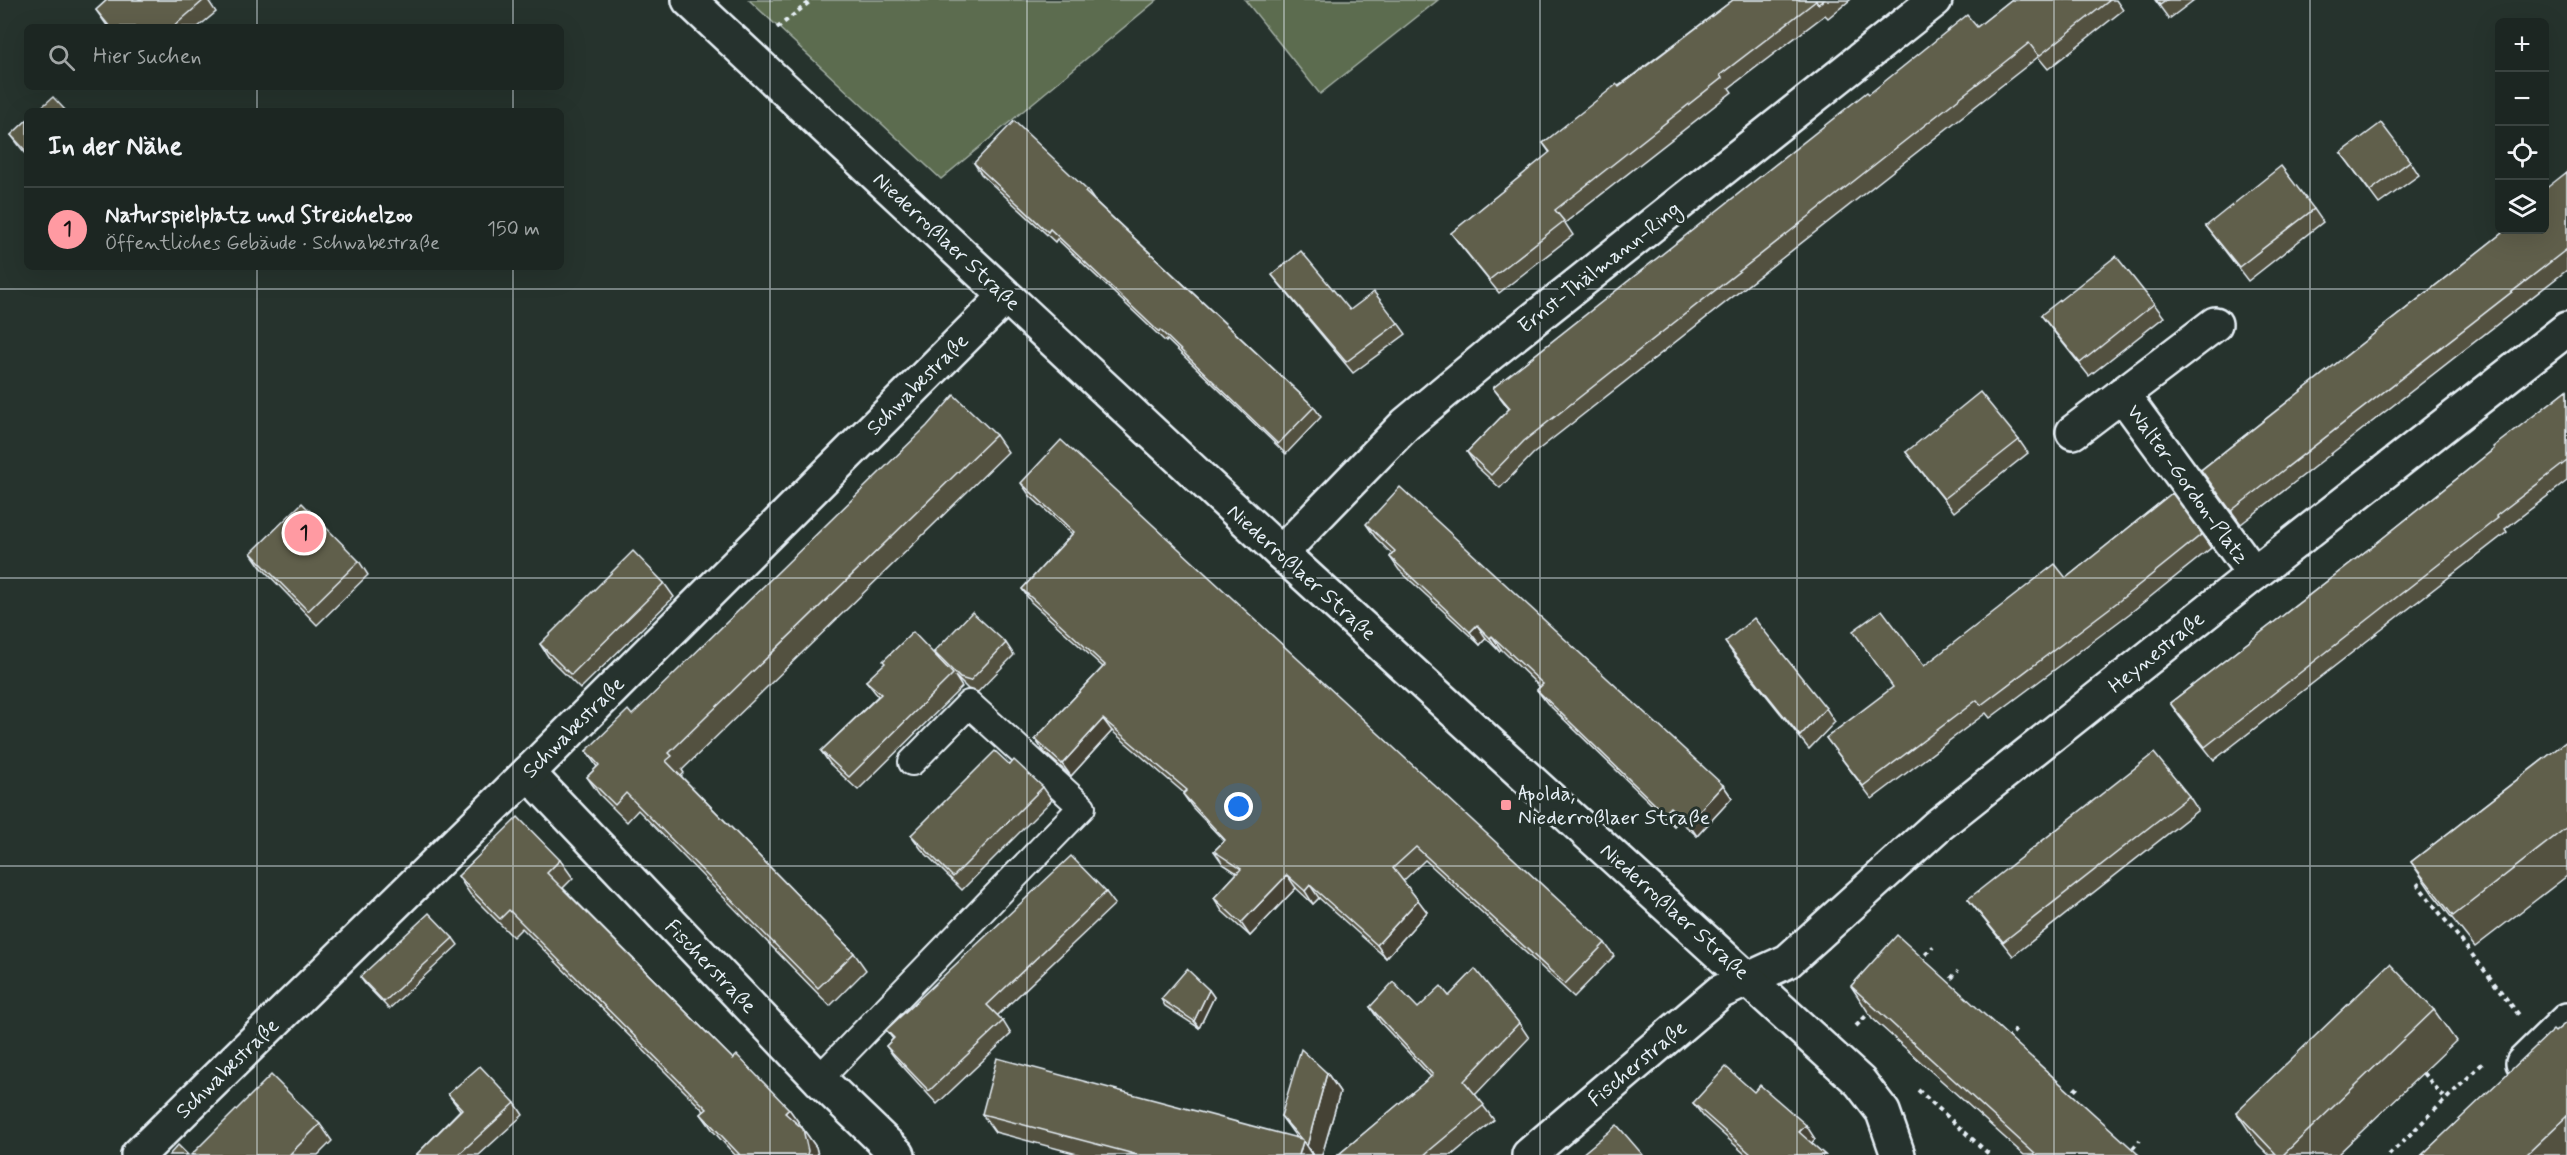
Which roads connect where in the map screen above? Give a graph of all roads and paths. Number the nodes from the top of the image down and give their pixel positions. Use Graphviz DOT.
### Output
graph roads {
  1 [pos="689,0"];
  2 [pos="812,0"];
  3 [pos="1935,0"];
  4 [pos="743,49"];
  5 [pos="1005,297"];
  6 [pos="2215,324"];
  7 [pos="2567,329"];
  8 [pos="2122,394"];
  9 [pos="2073,432"];
  10 [pos="1281,553"];
  11 [pos="2254,574"];
  12 [pos="912,762"];
  13 [pos="528,773"];
  14 [pos="2428,877"];
  15 [pos="1933,946"];
  16 [pos="1917,963"];
  17 [pos="1958,971"];
  18 [pos="1749,978"];
  19 [pos="1942,987"];
  20 [pos="1876,1006"];
  21 [pos="2567,1020"];
  22 [pos="2525,1023"];
  23 [pos="2018,1028"];
  24 [pos="1852,1031"];
  25 [pos="2003,1044"];
  26 [pos="2494,1053"];
  27 [pos="2423,1072"];
  28 [pos="819,1079"];
  29 [pos="2080,1084"];
  30 [pos="1912,1085"];
  31 [pos="2498,1087"];
  32 [pos="2446,1099"];
  33 [pos="2066,1100"];
  34 [pos="2140,1140"];
  35 [pos="894,1153"];
  36 [pos="138,1155"];
  37 [pos="1529,1155"];
  38 [pos="1898,1155"];
  39 [pos="1990,1155"];
  40 [pos="2127,1155"];
  41 [pos="2389,1155"];
  1 -- 4 [label="street, Niederroßlaer Straße"];
  2 -- 4 [label="path"];
  3 -- 10 [label="street, Ernst-Thälmann-Ring"];
  4 -- 5 [label="street, Niederroßlaer Straße"];
  5 -- 10 [label="street, Niederroßlaer Straße"];
  5 -- 13 [label="street, Schwabestraße"];
  6 -- 8 [label="street, Walter-Gordon-Platz"];
  7 -- 11 [label="street, Heynestraße"];
  8 -- 9 [label="street, Walter-Gordon-Platz"];
  8 -- 11 [label="street, Walter-Gordon-Platz"];
  10 -- 18 [label="street, Niederroßlaer Straße"];
  11 -- 18 [label="street, Heynestraße"];
  12 -- 28 [label="lane"];
  13 -- 28 [label="street, Fischerstraße"];
  13 -- 36 [label="street, Schwabestraße"];
  14 -- 22 [label="path"];
  15 -- 16 [label="path"];
  17 -- 19 [label="path"];
  18 -- 37 [label="street, Fischerstraße"];
  18 -- 38 [label="street, Niederroßlaer Straße"];
  20 -- 24 [label="path"];
  21 -- 31 [label="street"];
  23 -- 25 [label="path"];
  26 -- 32 [label="path"];
  27 -- 32 [label="path"];
  28 -- 35 [label="street, Fischerstraße"];
  29 -- 33 [label="path"];
  30 -- 39 [label="path"];
  32 -- 41 [label="path"];
  34 -- 40 [label="path"];
}
